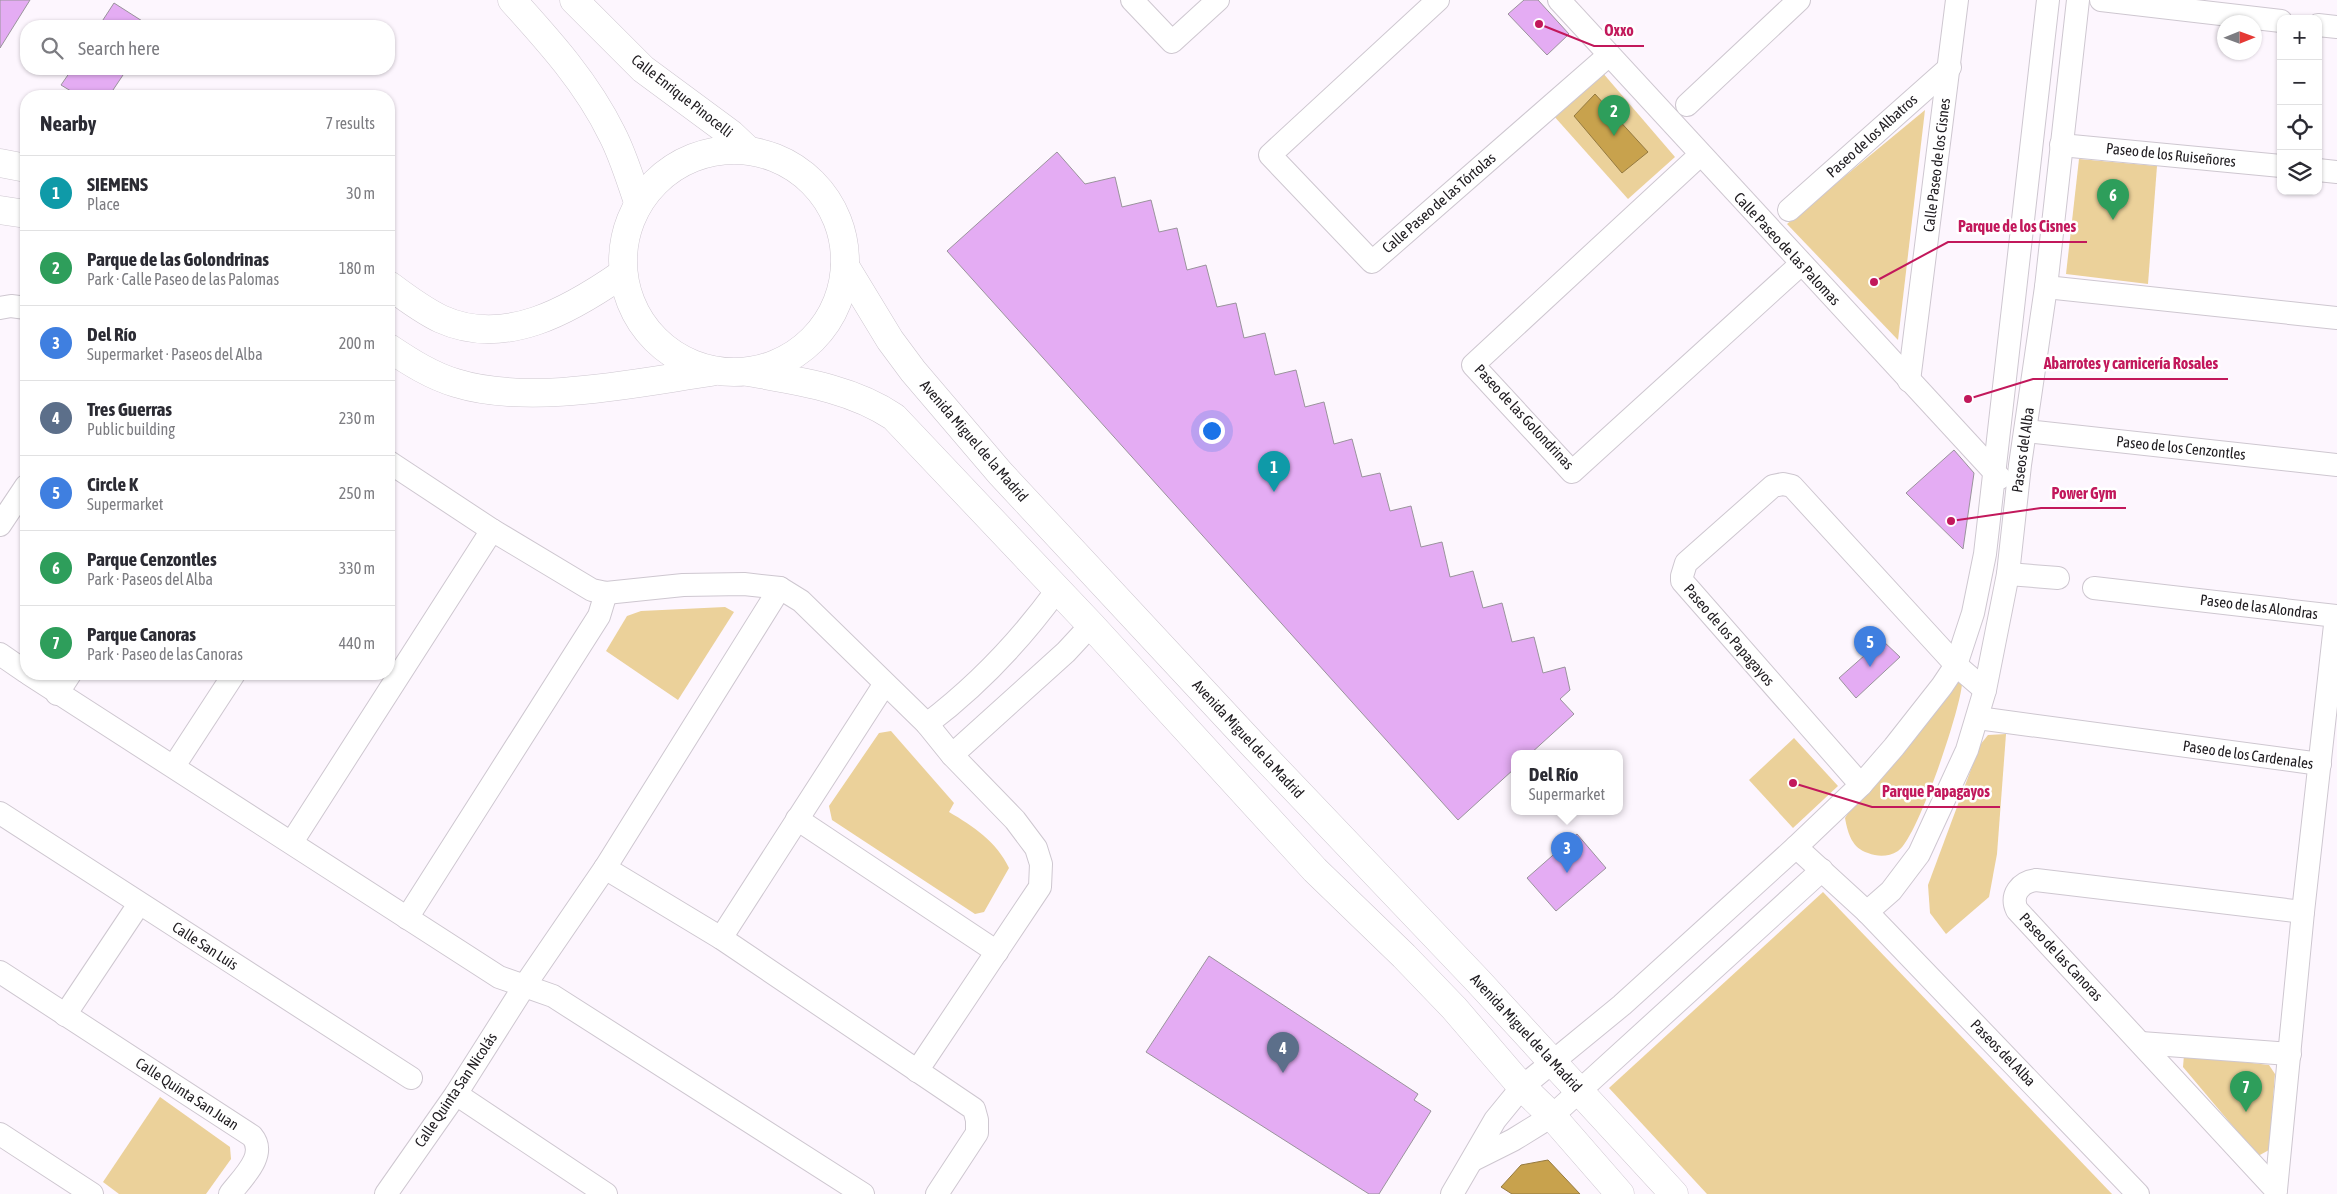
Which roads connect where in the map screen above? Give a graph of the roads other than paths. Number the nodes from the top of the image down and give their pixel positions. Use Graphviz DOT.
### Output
graph roads {
  1 [pos="512,0"];
  2 [pos="574,0"];
  3 [pos="1132,0"];
  4 [pos="1218,0"];
  5 [pos="1438,0"];
  6 [pos="1799,0"];
  7 [pos="1957,0"];
  8 [pos="2048,0"];
  9 [pos="2078,0"];
  10 [pos="2101,0"];
  11 [pos="1572,4"];
  12 [pos="2277,20"];
  13 [pos="2322,25"];
  14 [pos="2337,27"];
  15 [pos="1608,55"];
  16 [pos="1950,67"];
  17 [pos="1687,105"];
  18 [pos="2061,145"];
  19 [pos="748,150"];
  20 [pos="1700,155"];
  21 [pos="0,163"];
  22 [pos="2277,166"];
  23 [pos="20,167"];
  24 [pos="2322,170"];
  25 [pos="2337,172"];
  26 [pos="638,202"];
  27 [pos="0,210"];
  28 [pos="1789,210"];
  29 [pos="20,213"];
  30 [pos="1801,264"];
  31 [pos="845,266"];
  32 [pos="622,274"];
  33 [pos="2046,287"];
  34 [pos="395,289"];
  35 [pos="20,307"];
  36 [pos="0,308"];
  37 [pos="2337,318"];
  38 [pos="395,352"];
  39 [pos="715,372"];
  40 [pos="748,372"];
  41 [pos="1909,381"];
  42 [pos="2026,431"];
  43 [pos="395,466"];
  44 [pos="2337,466"];
  45 [pos="1994,471"];
  46 [pos="20,495"];
  47 [pos="2016,495"];
  48 [pos="0,525"];
  49 [pos="492,530"];
  50 [pos="2008,574"];
  51 [pos="2058,578"];
  52 [pos="780,588"];
  53 [pos="2094,588"];
  54 [pos="1057,590"];
  55 [pos="606,593"];
  56 [pos="1091,625"];
  57 [pos="0,654"];
  58 [pos="1956,665"];
  59 [pos="20,668"];
  60 [pos="38,680"];
  61 [pos="66,680"];
  62 [pos="230,680"];
  63 [pos="884,685"];
  64 [pos="1986,690"];
  65 [pos="57,694"];
  66 [pos="1978,718"];
  67 [pos="927,724"];
  68 [pos="952,755"];
  69 [pos="2320,764"];
  70 [pos="174,766"];
  71 [pos="1861,785"];
  72 [pos="0,813"];
  73 [pos="797,819"];
  74 [pos="292,842"];
  75 [pos="1796,848"];
  76 [pos="605,868"];
  77 [pos="1822,870"];
  78 [pos="139,904"];
  79 [pos="1867,912"];
  80 [pos="2303,912"];
  81 [pos="407,918"];
  82 [pos="721,938"];
  83 [pos="997,952"];
  84 [pos="0,972"];
  85 [pos="525,985"];
  86 [pos="65,1015"];
  87 [pos="2140,1043"];
  88 [pos="2290,1054"];
  89 [pos="1552,1062"];
  90 [pos="917,1070"];
  91 [pos="411,1078"];
  92 [pos="1522,1087"];
  93 [pos="1580,1092"];
  94 [pos="456,1094"];
  95 [pos="1552,1116"];
  96 [pos="0,1134"];
  97 [pos="1473,1160"];
  98 [pos="2276,1190"];
  99 [pos="92,1194"];
  100 [pos="230,1194"];
  101 [pos="386,1194"];
  102 [pos="606,1194"];
  103 [pos="863,1194"];
  104 [pos="937,1194"];
  105 [pos="1452,1194"];
  106 [pos="1620,1194"];
  107 [pos="1674,1194"];
  108 [pos="2138,1194"];
  1 -- 26 [label="main road"];
  2 -- 19 [label="main road, Calle Enrique Pinocelli"];
  3 -- 4 [label="street"];
  5 -- 15 [label="street, Calle Paseo de las Tórtolas"];
  6 -- 17 [label="street"];
  7 -- 16 [label="street"];
  8 -- 45 [label="street, Paseos del Alba"];
  9 -- 18 [label="street, Paseos del Alba"];
  10 -- 12 [label="street"];
  11 -- 15 [label="street, Calle Paseo de las Palomas"];
  13 -- 14 [label="street"];
  15 -- 20 [label="street, Calle Paseo de las Palomas"];
  16 -- 28 [label="street, Paseo de los Albatros"];
  16 -- 41 [label="street, Calle Paseo de los Cisnes"];
  18 -- 22 [label="street, Paseo de los Ruiseñores"];
  18 -- 33 [label="street, Paseos del Alba"];
  19 -- 26 [label="main road"];
  19 -- 31 [label="main road"];
  20 -- 30 [label="street, Calle Paseo de las Palomas"];
  20 -- 30 [label="street, Paseo de las Golondrinas"];
  21 -- 23 [label="main road"];
  24 -- 25 [label="street"];
  26 -- 32 [label="main road"];
  27 -- 29 [label="main road"];
  30 -- 41 [label="street, Calle Paseo de las Palomas"];
  31 -- 40 [label="main road"];
  31 -- 89 [label="main road, Avenida Miguel de la Madrid"];
  32 -- 34 [label="main road"];
  32 -- 39 [label="main road"];
  33 -- 37 [label="street"];
  33 -- 42 [label="street, Paseos del Alba"];
  35 -- 36 [label="street"];
  38 -- 39 [label="main road"];
  39 -- 40 [label="main road"];
  40 -- 54 [label="main road"];
  41 -- 45 [label="street, Calle Paseo de las Palomas"];
  42 -- 44 [label="street, Paseo de los Cenzontles"];
  42 -- 47 [label="street, Paseos del Alba"];
  43 -- 49 [label="street"];
  45 -- 47 [label="street, Calle Paseo de las Palomas"];
  45 -- 58 [label="street, Paseos del Alba"];
  46 -- 48 [label="street"];
  47 -- 50 [label="street, Paseos del Alba"];
  49 -- 55 [label="street"];
  49 -- 74 [label="street"];
  50 -- 51 [label="street"];
  50 -- 64 [label="street, Paseos del Alba"];
  52 -- 55 [label="street"];
  52 -- 63 [label="street"];
  52 -- 76 [label="street, Calle Quinta San Nicolás"];
  53 -- 69 [label="street, Paseo de las Alondras"];
  54 -- 56 [label="main road"];
  54 -- 67 [label="street"];
  55 -- 81 [label="street"];
  56 -- 68 [label="street"];
  56 -- 92 [label="main road"];
  57 -- 59 [label="street"];
  58 -- 64 [label="street"];
  58 -- 71 [label="street, Paseos del Alba"];
  58 -- 71 [label="street, Paseo de los Papagayos"];
  60 -- 65 [label="street"];
  61 -- 65 [label="street"];
  62 -- 70 [label="street"];
  63 -- 67 [label="street"];
  63 -- 73 [label="street"];
  64 -- 66 [label="street, Paseos del Alba"];
  65 -- 70 [label="street"];
  66 -- 69 [label="street, Paseo de los Cardenales"];
  66 -- 79 [label="street, Paseos del Alba"];
  67 -- 68 [label="street"];
  68 -- 83 [label="street"];
  69 -- 80 [label="street, Paseo de los Cardenales"];
  70 -- 74 [label="street"];
  71 -- 75 [label="street, Paseos del Alba"];
  72 -- 78 [label="street, Calle San Luis"];
  73 -- 82 [label="street"];
  73 -- 83 [label="street"];
  74 -- 81 [label="street"];
  75 -- 77 [label="street, Paseos del Alba"];
  75 -- 89 [label="street, Paseos del Alba"];
  76 -- 82 [label="street"];
  76 -- 85 [label="street, Calle Quinta San Nicolás"];
  77 -- 79 [label="street, Paseos del Alba"];
  77 -- 93 [label="street"];
  78 -- 86 [label="street"];
  78 -- 91 [label="street, Calle San Luis"];
  79 -- 108 [label="street, Paseos del Alba"];
  80 -- 87 [label="street, Paseo de las Canoras"];
  80 -- 88 [label="street, Paseo de los Cardenales"];
  81 -- 85 [label="street"];
  82 -- 90 [label="street"];
  83 -- 90 [label="street"];
  84 -- 86 [label="street, Calle Quinta San Juan"];
  85 -- 94 [label="street, Calle Quinta San Nicolás"];
  85 -- 103 [label="street"];
  86 -- 100 [label="street, Calle Quinta San Juan"];
  87 -- 88 [label="street"];
  87 -- 98 [label="street, Paseo de las Canoras"];
  88 -- 98 [label="street, Paseo de los Cardenales"];
  89 -- 92 [label="street, Paseos del Alba"];
  89 -- 93 [label="main road, Avenida Miguel de la Madrid"];
  90 -- 104 [label="street"];
  92 -- 95 [label="main road"];
  92 -- 97 [label="street, Paseos del Alba"];
  93 -- 95 [label="street"];
  93 -- 107 [label="main road, Avenida Miguel de la Madrid"];
  94 -- 101 [label="street, Calle Quinta San Nicolás"];
  94 -- 102 [label="street"];
  95 -- 97 [label="street"];
  95 -- 106 [label="main road"];
  96 -- 99 [label="street"];
  97 -- 105 [label="street, Paseos del Alba"];
}
